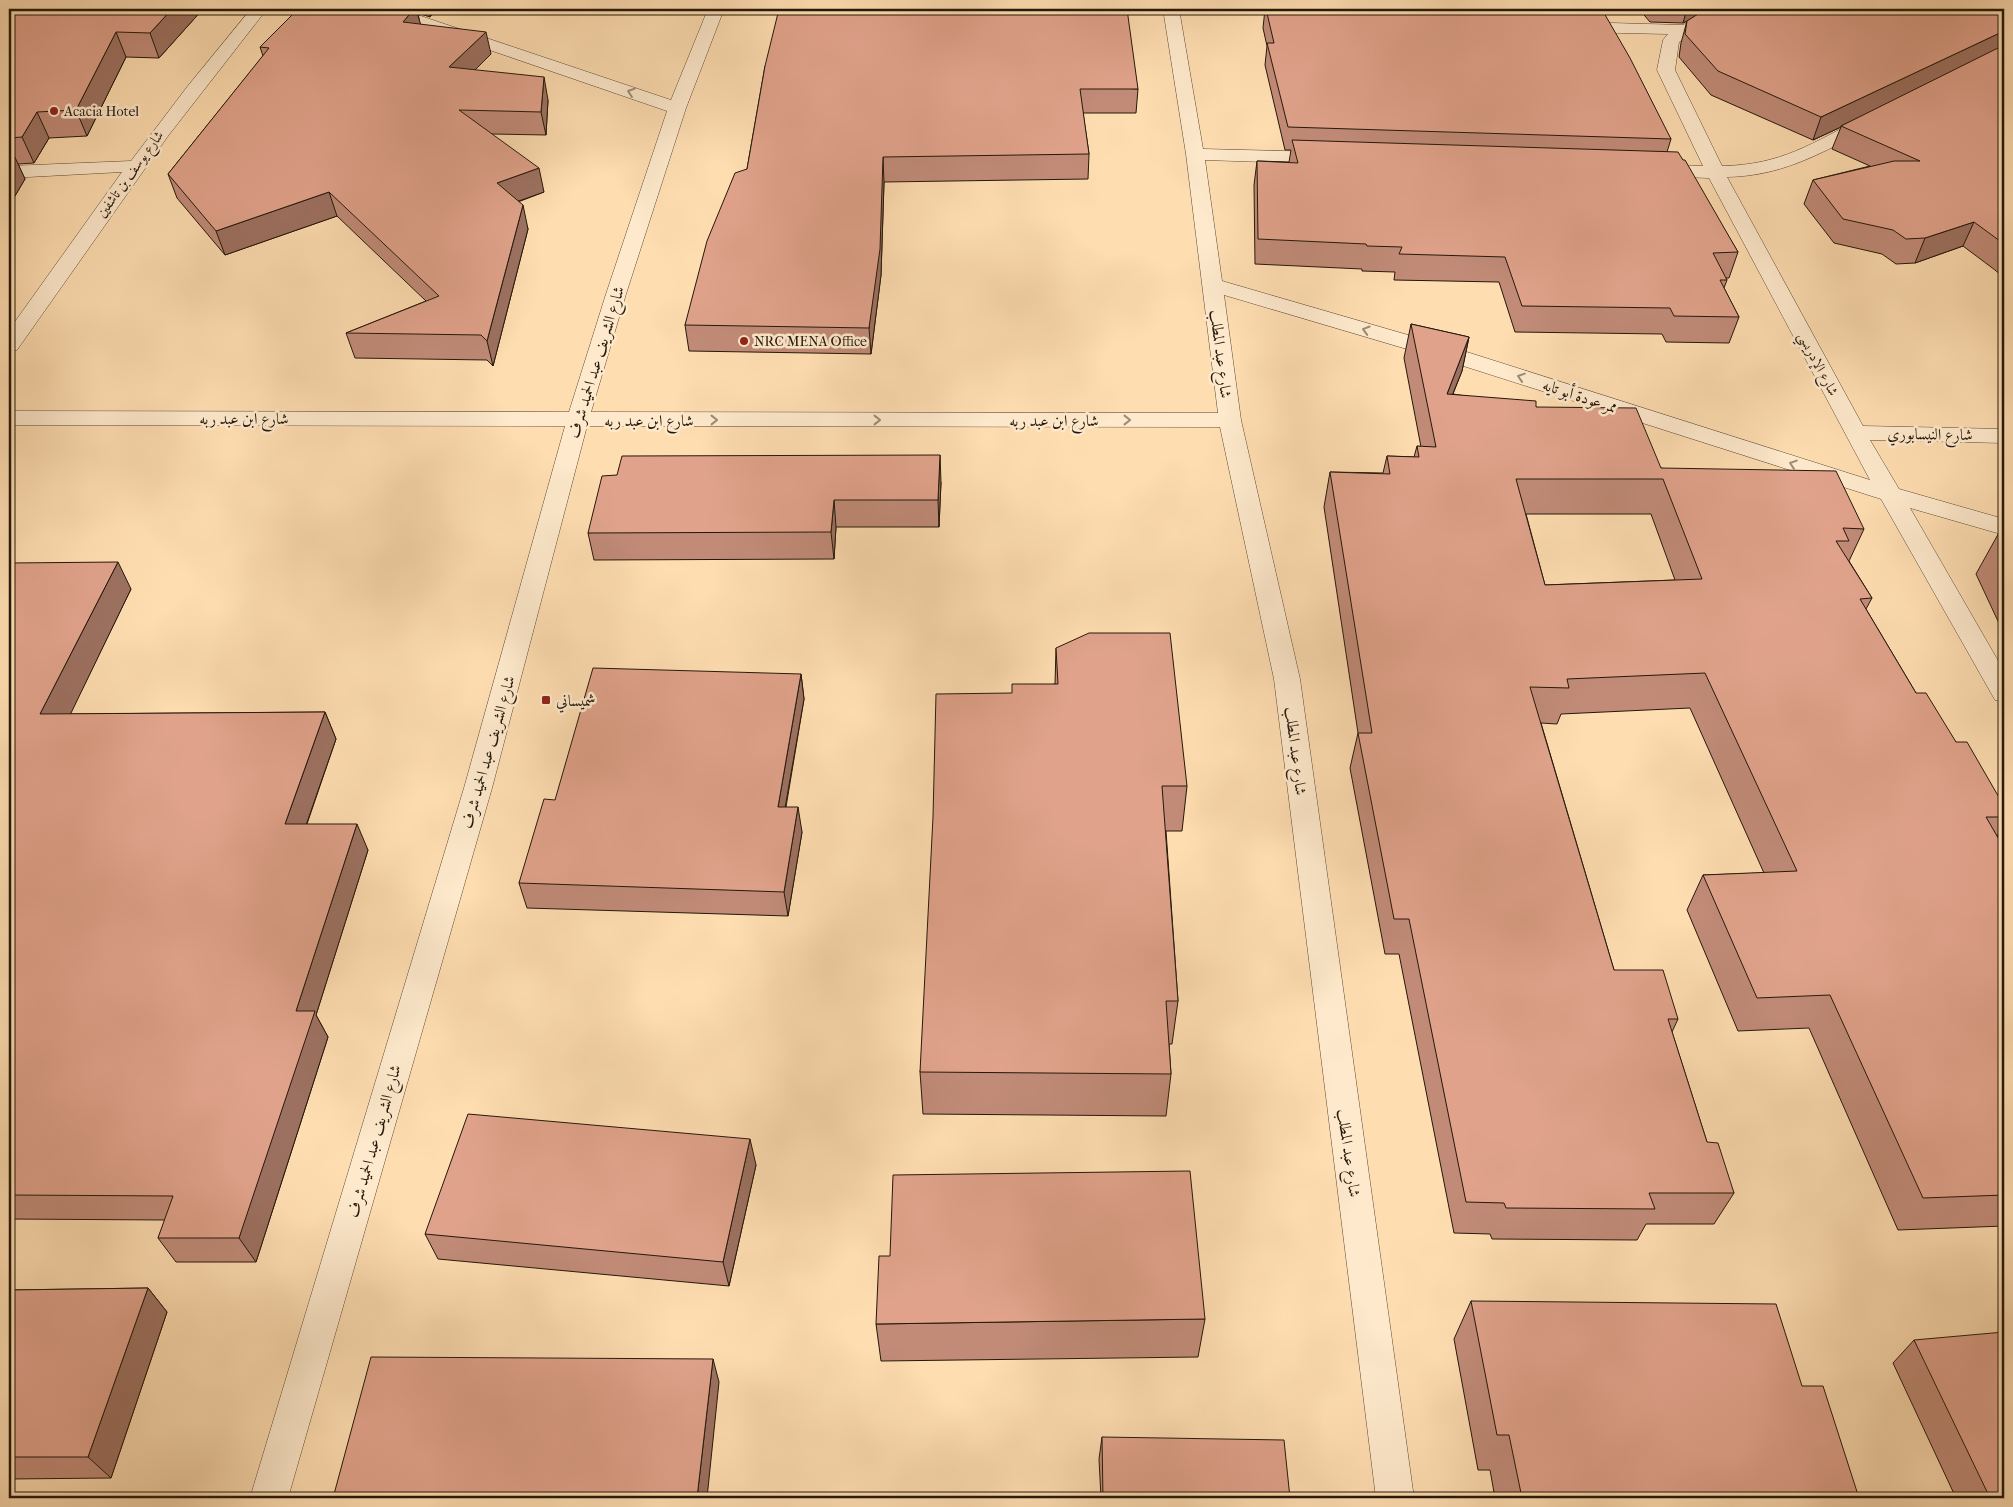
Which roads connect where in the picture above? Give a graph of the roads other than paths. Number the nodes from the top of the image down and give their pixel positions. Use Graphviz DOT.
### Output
graph roads {
  1 [pos="259,9"];
  2 [pos="386,9"];
  3 [pos="716,9"];
  4 [pos="1171,9"];
  5 [pos="1728,9"];
  6 [pos="1557,26"];
  7 [pos="1686,30"];
  8 [pos="677,108"];
  9 [pos="1884,114"];
  10 [pos="1195,154"];
  11 [pos="1342,159"];
  12 [pos="137,166"];
  13 [pos="1637,169"];
  14 [pos="9,172"];
  15 [pos="1715,172"];
  16 [pos="1212,285"];
  17 [pos="9,345"];
  18 [pos="9,418"];
  19 [pos="578,420"];
  20 [pos="1230,420"];
  21 [pos="1855,433"];
  22 [pos="2004,436"];
  23 [pos="1889,494"];
  24 [pos="2004,526"];
  25 [pos="2004,694"];
  26 [pos="269,1498"];
  27 [pos="1394,1498"];
  1 -- 12 [label="street, شارع يوسف بن تاشفين"];
  8 -- 2 [label="street, one-way"];
  3 -- 8 [label="street, شارع الشريف عبد الحميد شرف"];
  4 -- 10 [label="street, شارع عبد المطلب"];
  5 -- 7 [label="street, شارع الإدريسي"];
  6 -- 7 [label="street, شارع الإدريسي"];
  7 -- 15 [label="street, شارع الإدريسي"];
  8 -- 19 [label="street, شارع الشريف عبد الحميد شرف"];
  9 -- 15 [label="street"];
  10 -- 11 [label="street"];
  10 -- 16 [label="street, شارع عبد المطلب"];
  12 -- 14 [label="street"];
  12 -- 17 [label="street, شارع يوسف بن تاشفين"];
  13 -- 15 [label="street"];
  15 -- 21 [label="street, شارع الإدريسي"];
  16 -- 20 [label="street, شارع عبد المطلب"];
  23 -- 16 [label="street, ممر عودة أبو تايه, one-way"];
  18 -- 19 [label="street, شارع ابن عبد ربه"];
  19 -- 20 [label="street, شارع ابن عبد ربه, one-way"];
  19 -- 26 [label="street, شارع الشريف عبد الحميد شرف"];
  20 -- 27 [label="street, شارع عبد المطلب"];
  21 -- 22 [label="street, شارع النيسابوري"];
  21 -- 23 [label="street, شارع الإدريسي"];
  23 -- 24 [label="street, ممر عودة أبو تايه"];
  23 -- 25 [label="street, شارع الإدريسي"];
}
